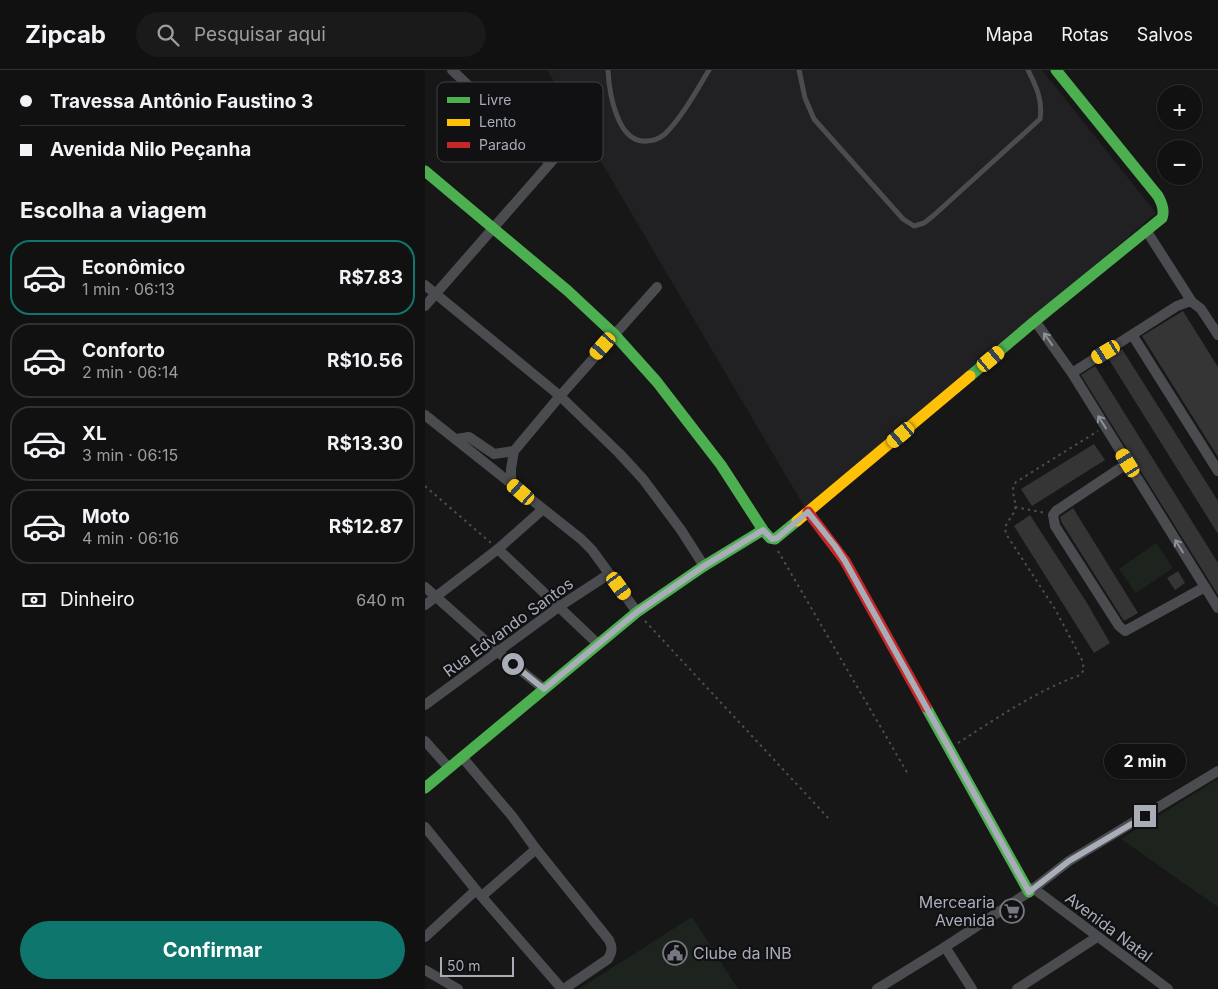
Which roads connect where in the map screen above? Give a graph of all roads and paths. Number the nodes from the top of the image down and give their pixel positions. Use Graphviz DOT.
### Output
graph roads {
  1 [pos="452,70"];
  2 [pos="608,70"];
  3 [pos="709,70"];
  4 [pos="799,70"];
  5 [pos="1027,70"];
  6 [pos="1056,70"];
  7 [pos="465,82"];
  8 [pos="550,162"];
  9 [pos="425,171"];
  10 [pos="493,227"];
  11 [pos="1146,230"];
  12 [pos="425,285"];
  13 [pos="657,287"];
  14 [pos="436,294"];
  15 [pos="1193,302"];
  16 [pos="425,306"];
  17 [pos="1035,321"];
  18 [pos="614,334"];
  19 [pos="1218,335"];
  20 [pos="1133,336"];
  21 [pos="1072,373"];
  22 [pos="560,396"];
  23 [pos="425,416"];
  24 [pos="1105,427"];
  25 [pos="456,439"];
  26 [pos="514,451"];
  27 [pos="1128,463"];
  28 [pos="1218,471"];
  29 [pos="511,483"];
  30 [pos="425,486"];
  31 [pos="1015,507"];
  32 [pos="542,510"];
  33 [pos="808,512"];
  34 [pos="1053,516"];
  35 [pos="767,534"];
  36 [pos="498,550"];
  37 [pos="704,566"];
  38 [pos="609,574"];
  39 [pos="425,586"];
  40 [pos="1205,587"];
  41 [pos="437,596"];
  42 [pos="425,605"];
  43 [pos="560,606"];
  44 [pos="1218,608"];
  45 [pos="637,612"];
  46 [pos="598,644"];
  47 [pos="498,652"];
  48 [pos="544,689"];
  49 [pos="425,706"];
  50 [pos="425,740"];
  51 [pos="949,748"];
  52 [pos="462,757"];
  53 [pos="449,768"];
  54 [pos="1218,771"];
  55 [pos="908,774"];
  56 [pos="425,788"];
  57 [pos="831,821"];
  58 [pos="425,827"];
  59 [pos="536,849"];
  60 [pos="1031,890"];
  61 [pos="479,893"];
  62 [pos="425,937"];
  63 [pos="1097,937"];
  64 [pos="945,947"];
  65 [pos="425,970"];
  66 [pos="453,988"];
  67 [pos="1164,988"];
  68 [pos="563,989"];
  69 [pos="877,989"];
  70 [pos="972,989"];
  71 [pos="1017,989"];
  1 -- 7 [label="street"];
  2 -- 3 [label="lane"];
  4 -- 5 [label="lane"];
  6 -- 11 [label="street"];
  8 -- 10 [label="street"];
  9 -- 10 [label="street"];
  10 -- 14 [label="street"];
  10 -- 18 [label="street"];
  11 -- 15 [label="street"];
  11 -- 17 [label="street"];
  12 -- 14 [label="street"];
  13 -- 18 [label="street"];
  14 -- 16 [label="street"];
  14 -- 22 [label="street"];
  15 -- 19 [label="street"];
  15 -- 20 [label="street"];
  21 -- 17 [label="street, one-way"];
  17 -- 33 [label="street"];
  18 -- 22 [label="street"];
  18 -- 35 [label="street"];
  20 -- 21 [label="street"];
  20 -- 28 [label="street"];
  24 -- 21 [label="street, one-way"];
  22 -- 26 [label="street"];
  22 -- 37 [label="street"];
  23 -- 25 [label="street"];
  24 -- 27 [label="street"];
  24 -- 31 [label="path"];
  25 -- 26 [label="street"];
  25 -- 29 [label="street"];
  26 -- 29 [label="street"];
  27 -- 34 [label="street"];
  40 -- 27 [label="street, one-way"];
  29 -- 32 [label="street"];
  30 -- 36 [label="path"];
  31 -- 34 [label="path"];
  31 -- 51 [label="path"];
  32 -- 36 [label="street"];
  32 -- 38 [label="street"];
  33 -- 35 [label="street"];
  33 -- 51 [label="street"];
  34 -- 40 [label="street"];
  35 -- 37 [label="street"];
  35 -- 55 [label="path"];
  36 -- 41 [label="street"];
  36 -- 43 [label="street"];
  37 -- 45 [label="street"];
  38 -- 43 [label="street, Rua Edvando Santos"];
  38 -- 45 [label="street"];
  39 -- 41 [label="street"];
  40 -- 44 [label="street"];
  41 -- 42 [label="street"];
  41 -- 47 [label="street"];
  43 -- 46 [label="street"];
  43 -- 47 [label="street, Rua Edvando Santos"];
  45 -- 46 [label="street"];
  45 -- 57 [label="path"];
  46 -- 48 [label="street"];
  47 -- 48 [label="street"];
  47 -- 49 [label="street, Rua Edvando Santos"];
  48 -- 52 [label="street"];
  50 -- 53 [label="street"];
  51 -- 60 [label="street"];
  52 -- 53 [label="street"];
  52 -- 59 [label="street"];
  53 -- 56 [label="street"];
  54 -- 60 [label="street"];
  58 -- 61 [label="street"];
  59 -- 61 [label="street"];
  59 -- 68 [label="street"];
  60 -- 63 [label="street, Avenida Natal"];
  60 -- 64 [label="street"];
  61 -- 62 [label="street"];
  61 -- 68 [label="street"];
  63 -- 67 [label="street, Avenida Natal"];
  63 -- 71 [label="street"];
  64 -- 69 [label="street"];
  64 -- 70 [label="street"];
  65 -- 66 [label="street"];
}
